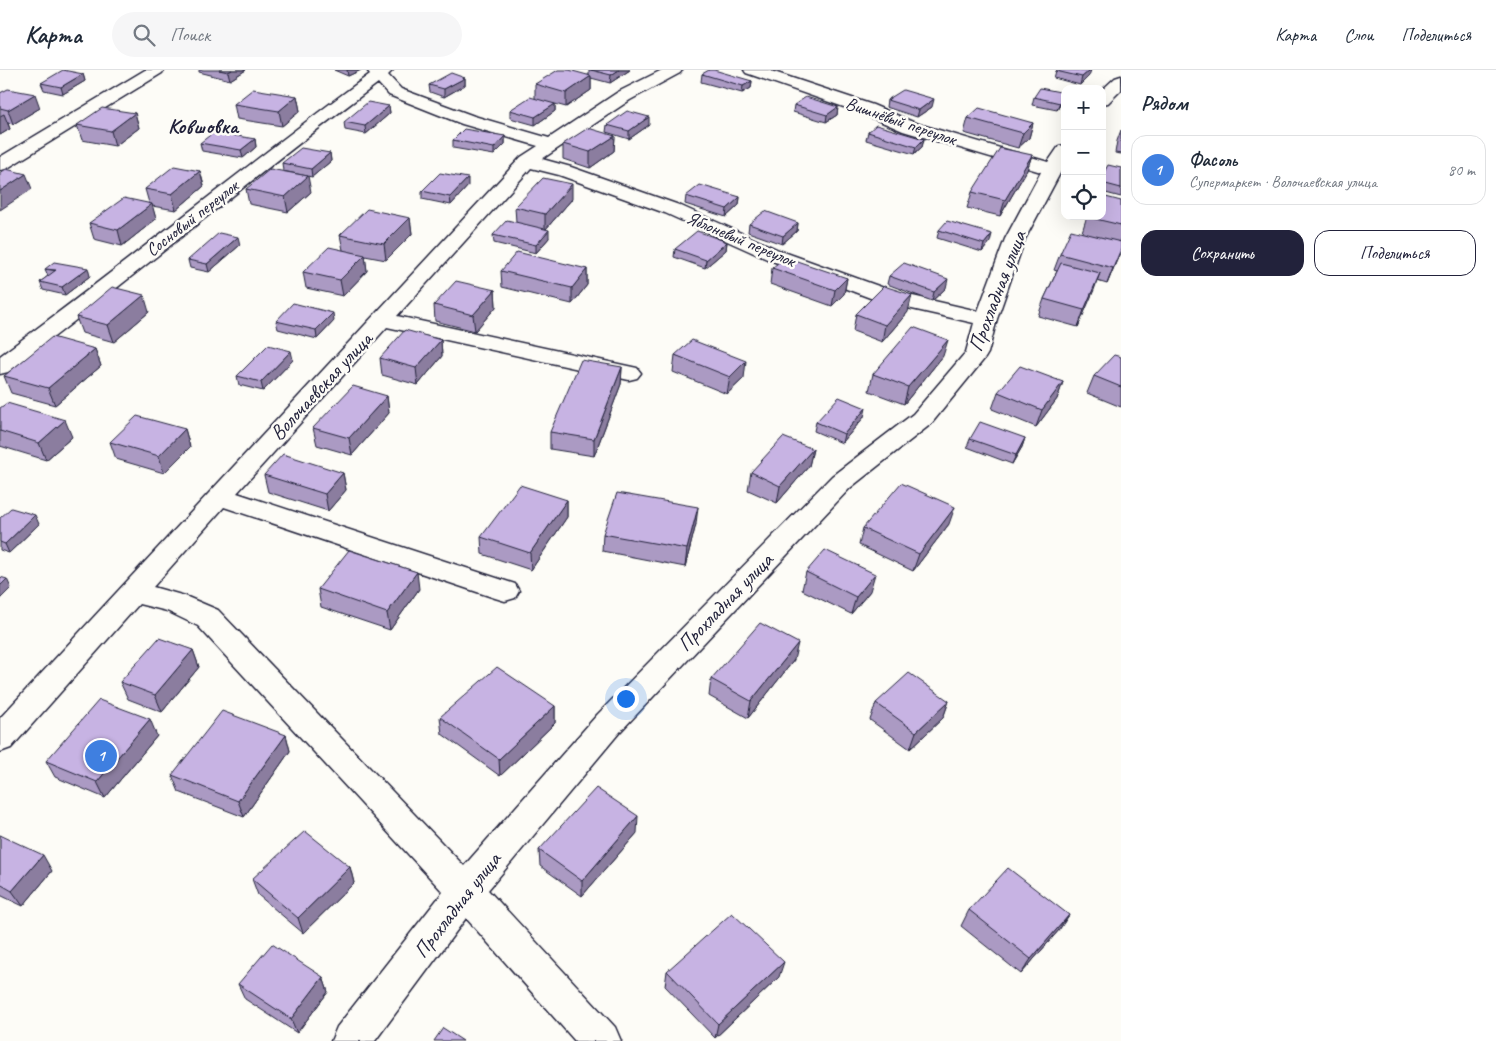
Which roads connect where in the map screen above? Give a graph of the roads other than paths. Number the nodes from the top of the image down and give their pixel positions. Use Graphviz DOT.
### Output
graph roads {
  1 [pos="156,70"];
  2 [pos="674,70"];
  3 [pos="752,70"];
  4 [pos="379,71"];
  5 [pos="1121,81"];
  6 [pos="1106,96"];
  7 [pos="550,144"];
  8 [pos="1058,160"];
  9 [pos="527,161"];
  10 [pos="0,165"];
  11 [pos="986,318"];
  12 [pos="382,319"];
  13 [pos="0,367"];
  14 [pos="629,373"];
  15 [pos="219,496"];
  16 [pos="505,591"];
  17 [pos="134,592"];
  18 [pos="4,728"];
  19 [pos="465,891"];
  20 [pos="351,1041"];
  21 [pos="600,1041"];
  1 -- 10 [label="street"];
  2 -- 7 [label="street, Волочаевская улица"];
  3 -- 8 [label="street, Вишнёвый переулок"];
  4 -- 7 [label="street"];
  4 -- 13 [label="street, Сосновый переулок"];
  5 -- 6 [label="street"];
  7 -- 9 [label="street, Волочаевская улица"];
  8 -- 11 [label="street, Прохладная улица"];
  9 -- 11 [label="street, Яблоневый переулок"];
  9 -- 12 [label="street, Волочаевская улица"];
  11 -- 19 [label="street, Прохладная улица"];
  12 -- 14 [label="street"];
  12 -- 15 [label="street, Волочаевская улица"];
  15 -- 16 [label="street"];
  15 -- 17 [label="street, Волочаевская улица"];
  17 -- 18 [label="street, Волочаевская улица"];
  17 -- 19 [label="street"];
  19 -- 20 [label="street, Прохладная улица"];
  19 -- 21 [label="street"];
}
